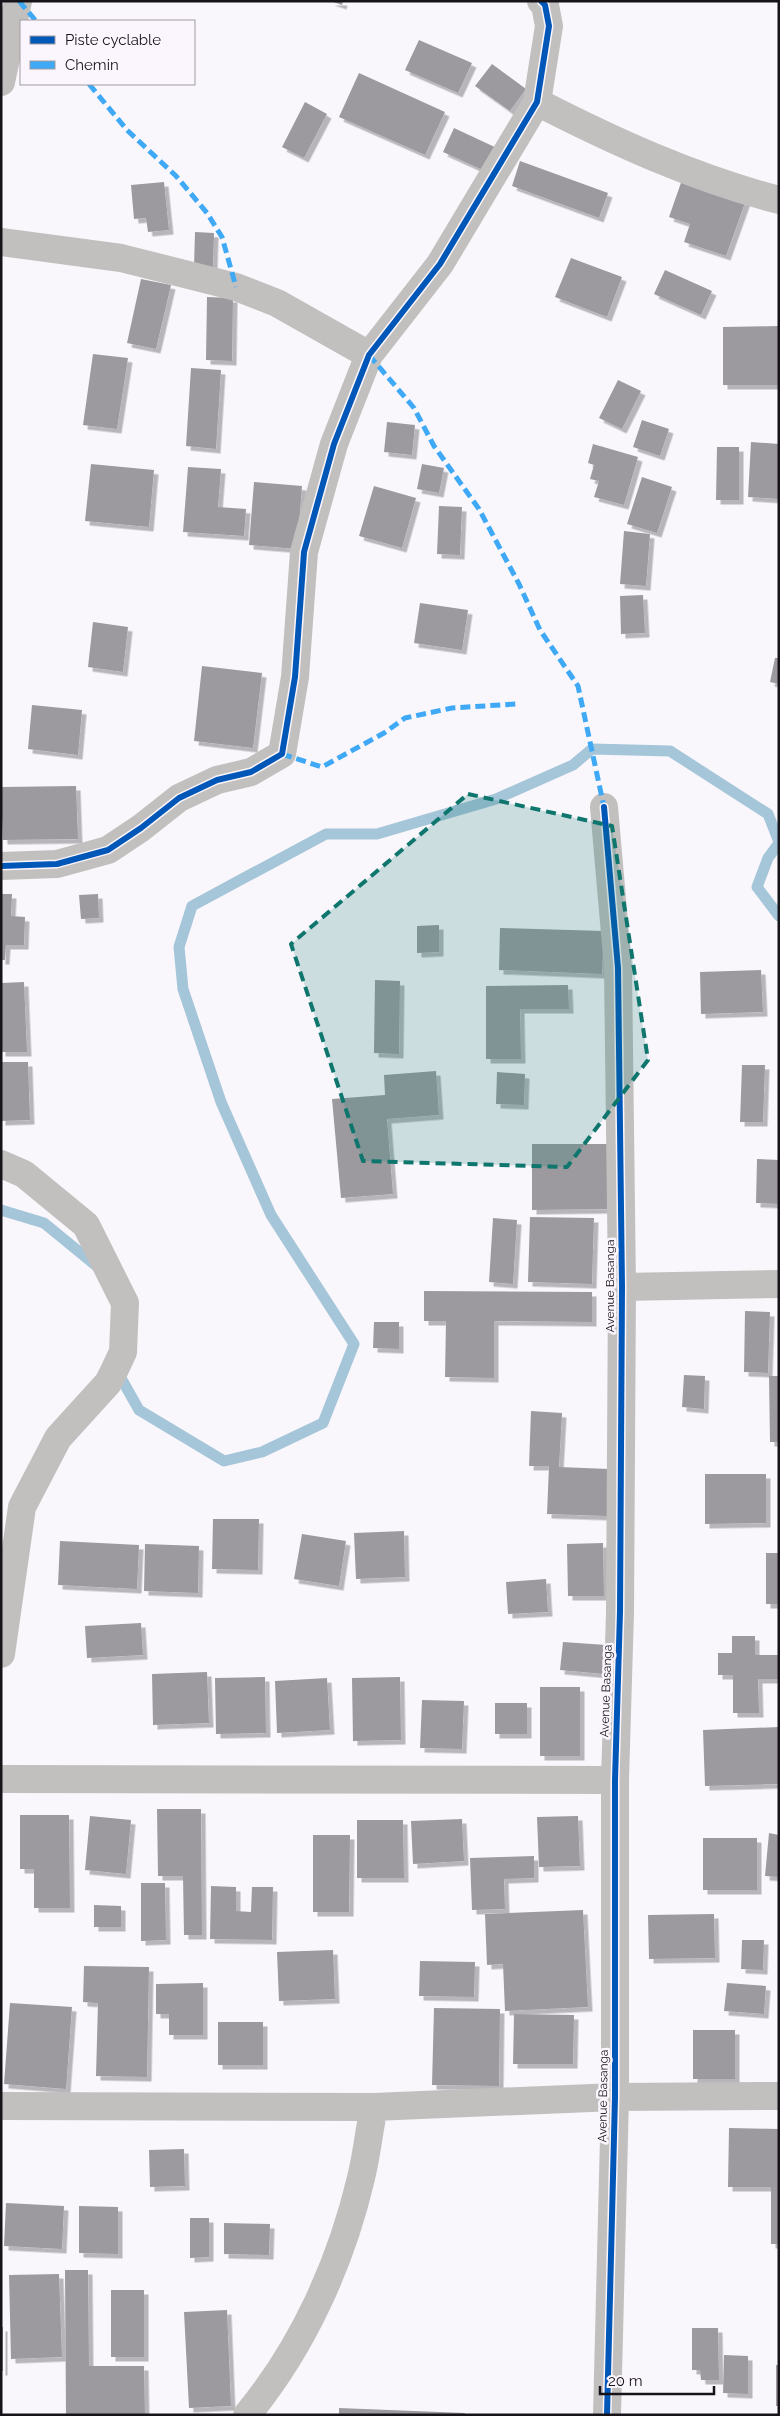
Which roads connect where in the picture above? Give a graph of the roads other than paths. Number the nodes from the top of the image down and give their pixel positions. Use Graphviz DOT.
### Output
graph roads {
  1 [pos="18,1"];
  2 [pos="541,1"];
  3 [pos="1,82"];
  4 [pos="537,102"];
  5 [pos="779,200"];
  6 [pos="1,242"];
  7 [pos="369,355"];
  8 [pos="604,807"];
  9 [pos="1,866"];
  10 [pos="1,1164"];
  11 [pos="779,1284"];
  12 [pos="622,1287"];
  13 [pos="1,1654"];
  14 [pos="1,1779"];
  15 [pos="615,1780"];
  16 [pos="779,2096"];
  17 [pos="615,2097"];
  18 [pos="1,2106"];
  19 [pos="374,2106"];
  20 [pos="246,2415"];
  21 [pos="607,2415"];
  1 -- 3 [label="street"];
  2 -- 4 [label="street"];
  4 -- 5 [label="street"];
  4 -- 7 [label="street"];
  6 -- 7 [label="street"];
  7 -- 9 [label="street"];
  8 -- 12 [label="street, Avenue Basanga"];
  10 -- 13 [label="street"];
  11 -- 12 [label="street"];
  12 -- 15 [label="street, Avenue Basanga"];
  14 -- 15 [label="street"];
  15 -- 17 [label="street, Avenue Basanga"];
  16 -- 17 [label="street"];
  17 -- 19 [label="street"];
  17 -- 21 [label="street, Avenue Basanga"];
  18 -- 19 [label="street"];
  19 -- 20 [label="street"];
}
